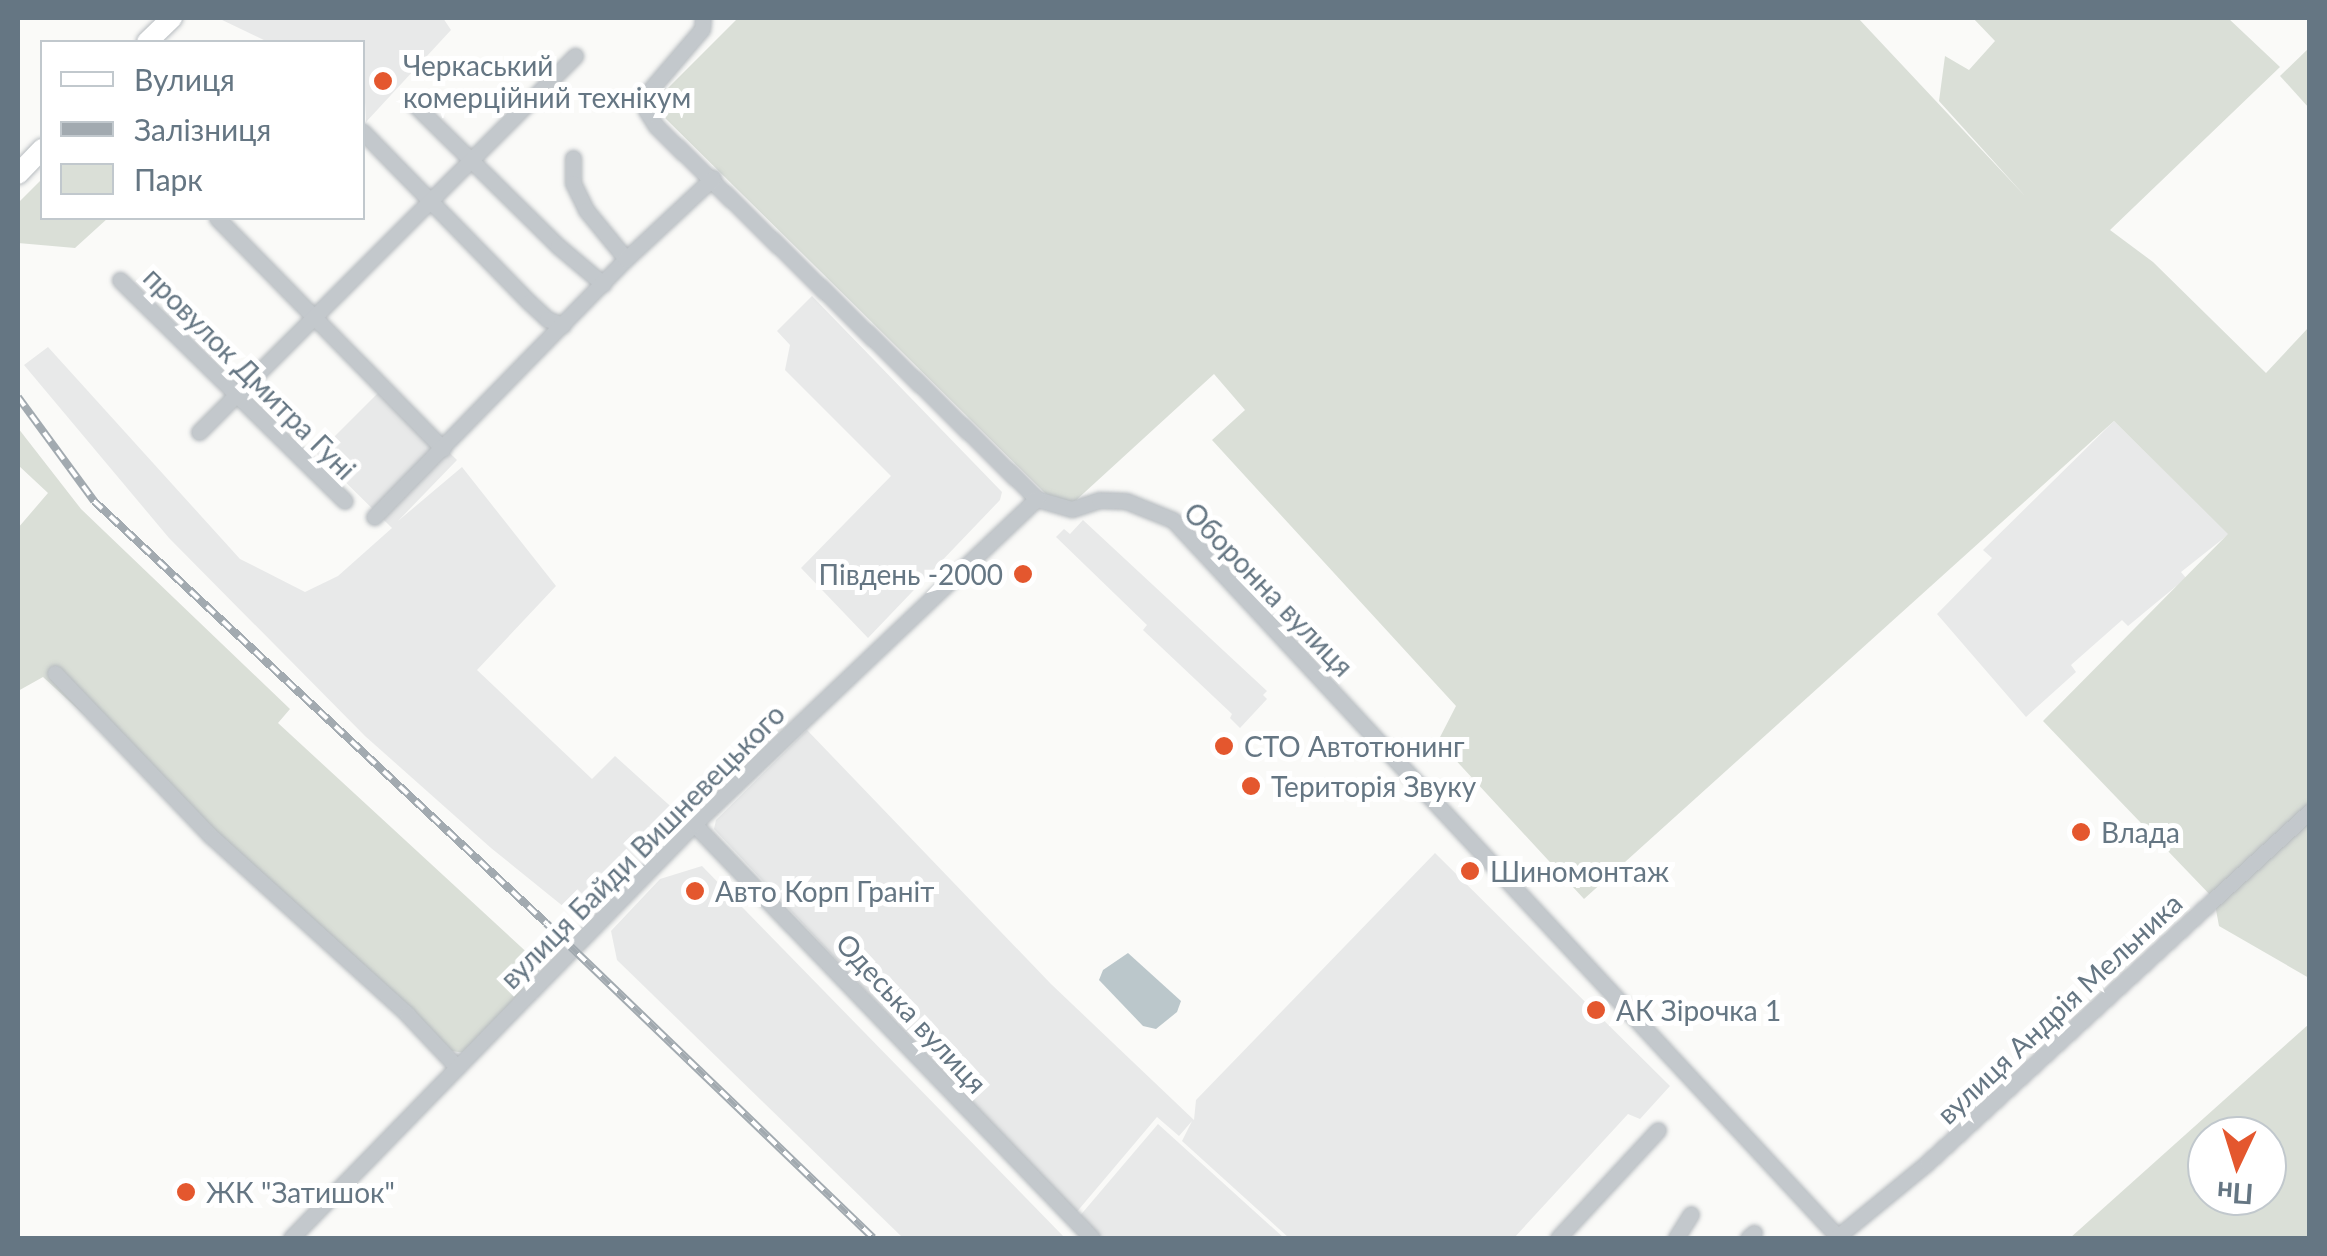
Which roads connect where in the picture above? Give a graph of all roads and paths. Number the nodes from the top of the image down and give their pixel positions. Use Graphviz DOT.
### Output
graph roads {
  1 [pos="172,18"];
  2 [pos="703,18"];
  3 [pos="149,40"];
  4 [pos="575,56"];
  5 [pos="413,103"];
  6 [pos="365,133"];
  7 [pos="40,151"];
  8 [pos="573,158"];
  9 [pos="474,162"];
  10 [pos="18,174"];
  11 [pos="713,178"];
  12 [pos="431,204"];
  13 [pos="219,220"];
  14 [pos="626,259"];
  15 [pos="120,280"];
  16 [pos="603,284"];
  17 [pos="315,319"];
  18 [pos="564,326"];
  19 [pos="236,397"];
  20 [pos="199,432"];
  21 [pos="443,449"];
  22 [pos="1037,499"];
  23 [pos="345,501"];
  24 [pos="374,518"];
  25 [pos="55,672"];
  26 [pos="2310,810"];
  27 [pos="694,824"];
  28 [pos="457,1067"];
  29 [pos="1658,1130"];
  30 [pos="1691,1214"];
  31 [pos="291,1238"];
  32 [pos="1092,1238"];
  33 [pos="1558,1238"];
  34 [pos="1676,1238"];
  35 [pos="1838,1238"];
  1 -- 3 [label="main road"];
  2 -- 11 [label="street"];
  4 -- 9 [label="street"];
  5 -- 9 [label="street"];
  6 -- 12 [label="street"];
  7 -- 10 [label="main road"];
  8 -- 14 [label="street"];
  9 -- 12 [label="street"];
  9 -- 16 [label="street"];
  11 -- 14 [label="street"];
  11 -- 22 [label="street"];
  12 -- 17 [label="street"];
  12 -- 18 [label="street"];
  13 -- 17 [label="street"];
  14 -- 16 [label="street"];
  15 -- 19 [label="street, провулок Дмитра Гуні"];
  16 -- 18 [label="street"];
  17 -- 19 [label="street"];
  17 -- 21 [label="street"];
  18 -- 21 [label="street"];
  19 -- 20 [label="street"];
  19 -- 23 [label="street, провулок Дмитра Гуні"];
  21 -- 24 [label="street"];
  22 -- 27 [label="street, вулиця Байди Вишневецького"];
  22 -- 35 [label="street, Оборонна вулиця"];
  25 -- 28 [label="street"];
  26 -- 35 [label="street, вулиця Андрія Мельника"];
  27 -- 28 [label="street, вулиця Байди Вишневецького"];
  27 -- 32 [label="street, Одеська вулиця"];
  28 -- 31 [label="street, вулиця Байди Вишневецького"];
  29 -- 33 [label="street"];
  30 -- 34 [label="street"];
}
